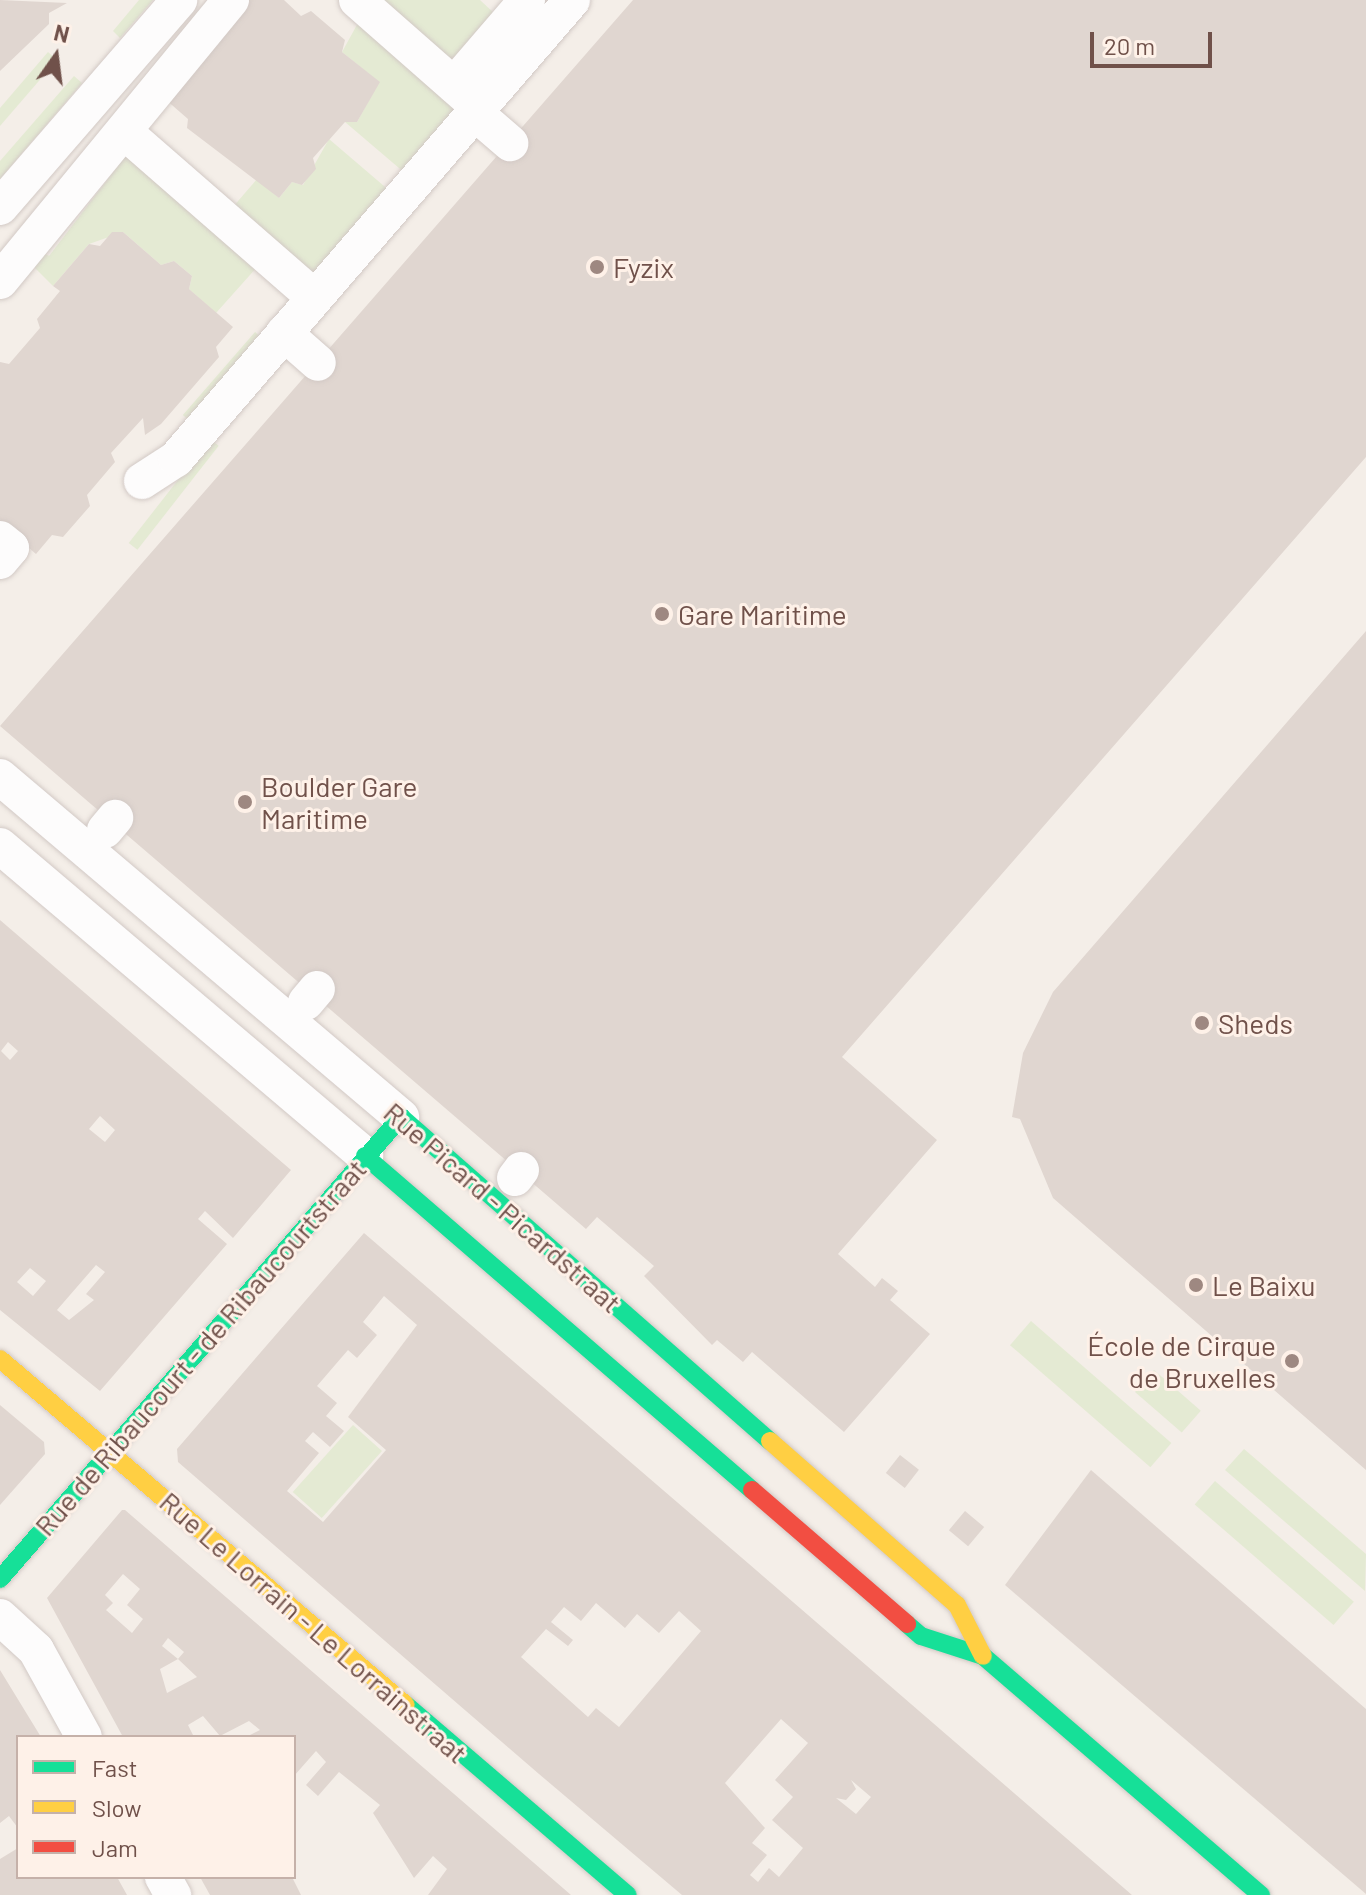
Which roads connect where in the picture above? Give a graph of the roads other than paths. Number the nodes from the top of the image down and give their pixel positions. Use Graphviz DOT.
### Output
graph roads {
  1 [pos="179,0"];
  2 [pos="231,0"];
  3 [pos="357,0"];
  4 [pos="572,0"];
  5 [pos="508,7"];
  6 [pos="469,101"];
  7 [pos="127,134"];
  8 [pos="510,143"];
  9 [pos="0,207"];
  10 [pos="0,281"];
  11 [pos="315,298"];
  12 [pos="284,333"];
  13 [pos="318,363"];
  14 [pos="142,481"];
  15 [pos="0,777"];
  16 [pos="0,846"];
  17 [pos="401,1117"];
  18 [pos="365,1156"];
  19 [pos="0,1359"];
  20 [pos="109,1452"];
  21 [pos="0,1579"];
  22 [pos="0,1617"];
  23 [pos="983,1656"];
  24 [pos="83,1735"];
  25 [pos="628,1895"];
  26 [pos="1261,1895"];
  1 -- 9 [label="street"];
  2 -- 7 [label="street"];
  3 -- 6 [label="street"];
  4 -- 6 [label="street"];
  5 -- 6 [label="street"];
  6 -- 8 [label="street"];
  6 -- 11 [label="street"];
  7 -- 10 [label="street"];
  7 -- 11 [label="street"];
  11 -- 12 [label="street"];
  12 -- 13 [label="street"];
  12 -- 14 [label="street"];
  15 -- 17 [label="street, Rue Picard - Picardstraat"];
  16 -- 18 [label="street, Rue Picard - Picardstraat"];
  17 -- 18 [label="street, Rue de Ribaucourt - de Ribaucourtstraat"];
  17 -- 23 [label="street, Rue Picard - Picardstraat"];
  18 -- 20 [label="street, Rue de Ribaucourt - de Ribaucourtstraat"];
  18 -- 23 [label="street, Rue Picard - Picardstraat"];
  19 -- 20 [label="street, Rue Le Lorrain - Le Lorrainstraat"];
  20 -- 21 [label="street, Rue de Ribaucourt - de Ribaucourtstraat"];
  20 -- 25 [label="street, Rue Le Lorrain - Le Lorrainstraat"];
  22 -- 24 [label="street"];
  23 -- 26 [label="street, Rue Picard - Picardstraat"];
}
